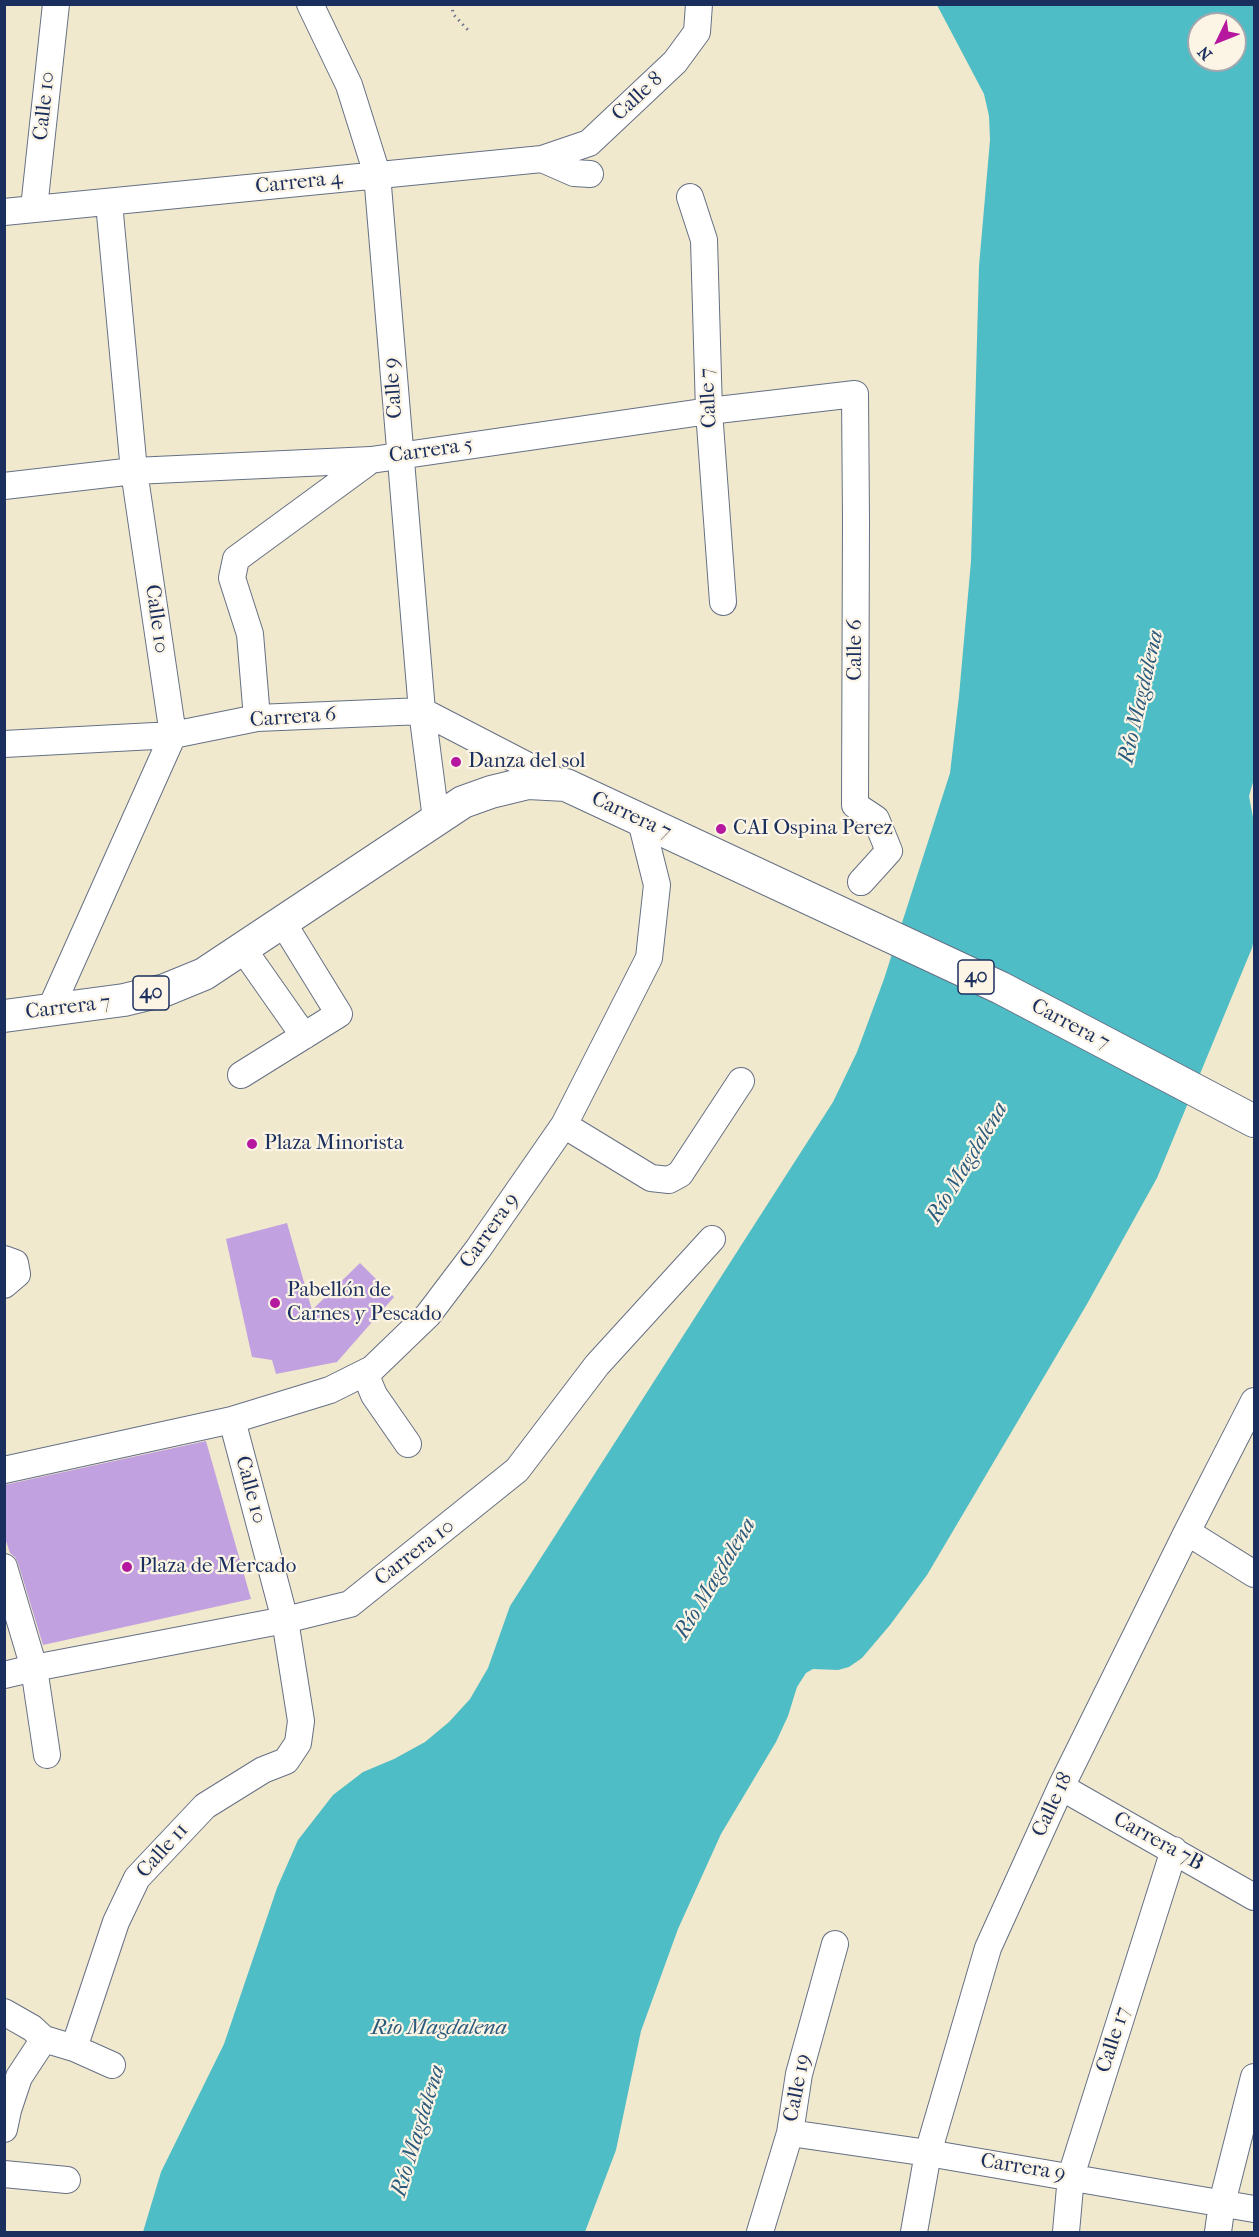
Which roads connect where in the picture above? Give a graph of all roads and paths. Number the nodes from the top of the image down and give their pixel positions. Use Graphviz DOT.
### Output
graph roads {
  1 [pos="56,4"];
  2 [pos="310,4"];
  3 [pos="452,4"];
  4 [pos="699,4"];
  5 [pos="468,30"];
  6 [pos="542,159"];
  7 [pos="377,174"];
  8 [pos="590,174"];
  9 [pos="690,197"];
  10 [pos="109,203"];
  11 [pos="34,208"];
  12 [pos="4,212"];
  13 [pos="855,394"];
  14 [pos="709,411"];
  15 [pos="399,456"];
  16 [pos="371,460"];
  17 [pos="134,471"];
  18 [pos="4,486"];
  19 [pos="723,602"];
  20 [pos="422,711"];
  21 [pos="257,718"];
  22 [pos="173,735"];
  23 [pos="4,744"];
  24 [pos="566,785"];
  25 [pos="436,819"];
  26 [pos="641,821"];
  27 [pos="861,882"];
  28 [pos="284,923"];
  29 [pos="243,949"];
  30 [pos="50,1010"];
  31 [pos="4,1016"];
  32 [pos="304,1036"];
  33 [pos="241,1076"];
  34 [pos="741,1081"];
  35 [pos="1254,1121"];
  36 [pos="564,1125"];
  37 [pos="712,1239"];
  38 [pos="4,1259"];
  39 [pos="4,1285"];
  40 [pos="365,1373"];
  41 [pos="1254,1401"];
  42 [pos="232,1420"];
  43 [pos="408,1444"];
  44 [pos="4,1470"];
  45 [pos="1187,1532"];
  46 [pos="4,1568"];
  47 [pos="1254,1574"];
  48 [pos="285,1620"];
  49 [pos="34,1668"];
  50 [pos="4,1675"];
  51 [pos="297,1700"];
  52 [pos="47,1755"];
  53 [pos="1061,1787"];
  54 [pos="1174,1850"];
  55 [pos="1254,1897"];
  56 [pos="835,1944"];
  57 [pos="4,2012"];
  58 [pos="44,2039"];
  59 [pos="74,2048"];
  60 [pos="112,2065"];
  61 [pos="1254,2078"];
  62 [pos="4,2129"];
  63 [pos="790,2133"];
  64 [pos="928,2153"];
  65 [pos="4,2174"];
  66 [pos="1071,2176"];
  67 [pos="67,2180"];
  68 [pos="1222,2204"];
  69 [pos="1254,2209"];
  70 [pos="760,2232"];
  71 [pos="914,2232"];
  72 [pos="1066,2232"];
  73 [pos="1218,2232"];
  1 -- 11 [label="street, Calle 10"];
  2 -- 7 [label="street, Calle 9"];
  3 -- 5 [label="path"];
  4 -- 6 [label="street, Calle 8"];
  6 -- 7 [label="street, Carrera 4"];
  6 -- 8 [label="street, Carrera 4"];
  7 -- 10 [label="street, Carrera 4"];
  7 -- 15 [label="street, Calle 9"];
  9 -- 14 [label="street, Calle 7"];
  10 -- 11 [label="street, Carrera 4"];
  10 -- 17 [label="street, Calle 10"];
  11 -- 12 [label="street, Carrera 4"];
  13 -- 14 [label="street, Carrera 5"];
  13 -- 27 [label="street, Calle 6"];
  14 -- 15 [label="street, Carrera 5"];
  14 -- 19 [label="street, Calle 7"];
  15 -- 16 [label="street, Carrera 5"];
  15 -- 20 [label="street, Calle 9"];
  16 -- 17 [label="street, Carrera 5"];
  16 -- 21 [label="street"];
  17 -- 18 [label="street, Carrera 5"];
  17 -- 22 [label="street, Calle 10"];
  20 -- 21 [label="street, Carrera 6"];
  20 -- 24 [label="street, Carrera 6"];
  20 -- 25 [label="street, Calle 9"];
  21 -- 22 [label="street, Carrera 6"];
  22 -- 23 [label="street, Carrera 6"];
  22 -- 30 [label="street"];
  24 -- 25 [label="main road, Carrera 7 / 40"];
  24 -- 26 [label="main road, Carrera 7 / 40"];
  25 -- 28 [label="main road, Carrera 7 / 40"];
  26 -- 35 [label="main road, Carrera 7 / 40"];
  26 -- 36 [label="street, Carrera 9"];
  28 -- 29 [label="main road, Carrera 7 / 40"];
  28 -- 32 [label="street"];
  29 -- 30 [label="main road, Carrera 7 / 40"];
  29 -- 32 [label="street"];
  30 -- 31 [label="main road, Carrera 7 / 40"];
  32 -- 33 [label="street"];
  34 -- 36 [label="street"];
  36 -- 40 [label="street, Carrera 9"];
  37 -- 48 [label="street, Carrera 10"];
  38 -- 39 [label="street"];
  40 -- 42 [label="street, Carrera 9"];
  40 -- 43 [label="street"];
  41 -- 45 [label="street, Calle 18"];
  42 -- 44 [label="street, Carrera 9"];
  42 -- 48 [label="street, Calle 10"];
  45 -- 47 [label="street"];
  45 -- 53 [label="street, Calle 18"];
  46 -- 49 [label="street"];
  48 -- 49 [label="street, Carrera 10"];
  48 -- 51 [label="street, Calle 10"];
  49 -- 50 [label="street, Carrera 10"];
  49 -- 52 [label="street"];
  51 -- 59 [label="street, Calle 11"];
  53 -- 54 [label="street, Carrera 7B"];
  53 -- 64 [label="street, Calle 18"];
  54 -- 55 [label="street, Carrera 7B"];
  54 -- 66 [label="street, Calle 17"];
  56 -- 63 [label="street, Calle 19"];
  57 -- 58 [label="street"];
  58 -- 59 [label="street"];
  58 -- 62 [label="street"];
  59 -- 60 [label="street"];
  61 -- 68 [label="street"];
  63 -- 64 [label="street, Carrera 9"];
  63 -- 70 [label="street, Calle 19"];
  64 -- 66 [label="street, Carrera 9"];
  64 -- 71 [label="street, Calle 18"];
  65 -- 67 [label="street"];
  66 -- 68 [label="street, Carrera 9"];
  66 -- 72 [label="street, Calle 17"];
  68 -- 69 [label="street, Carrera 9"];
  68 -- 73 [label="street"];
}
